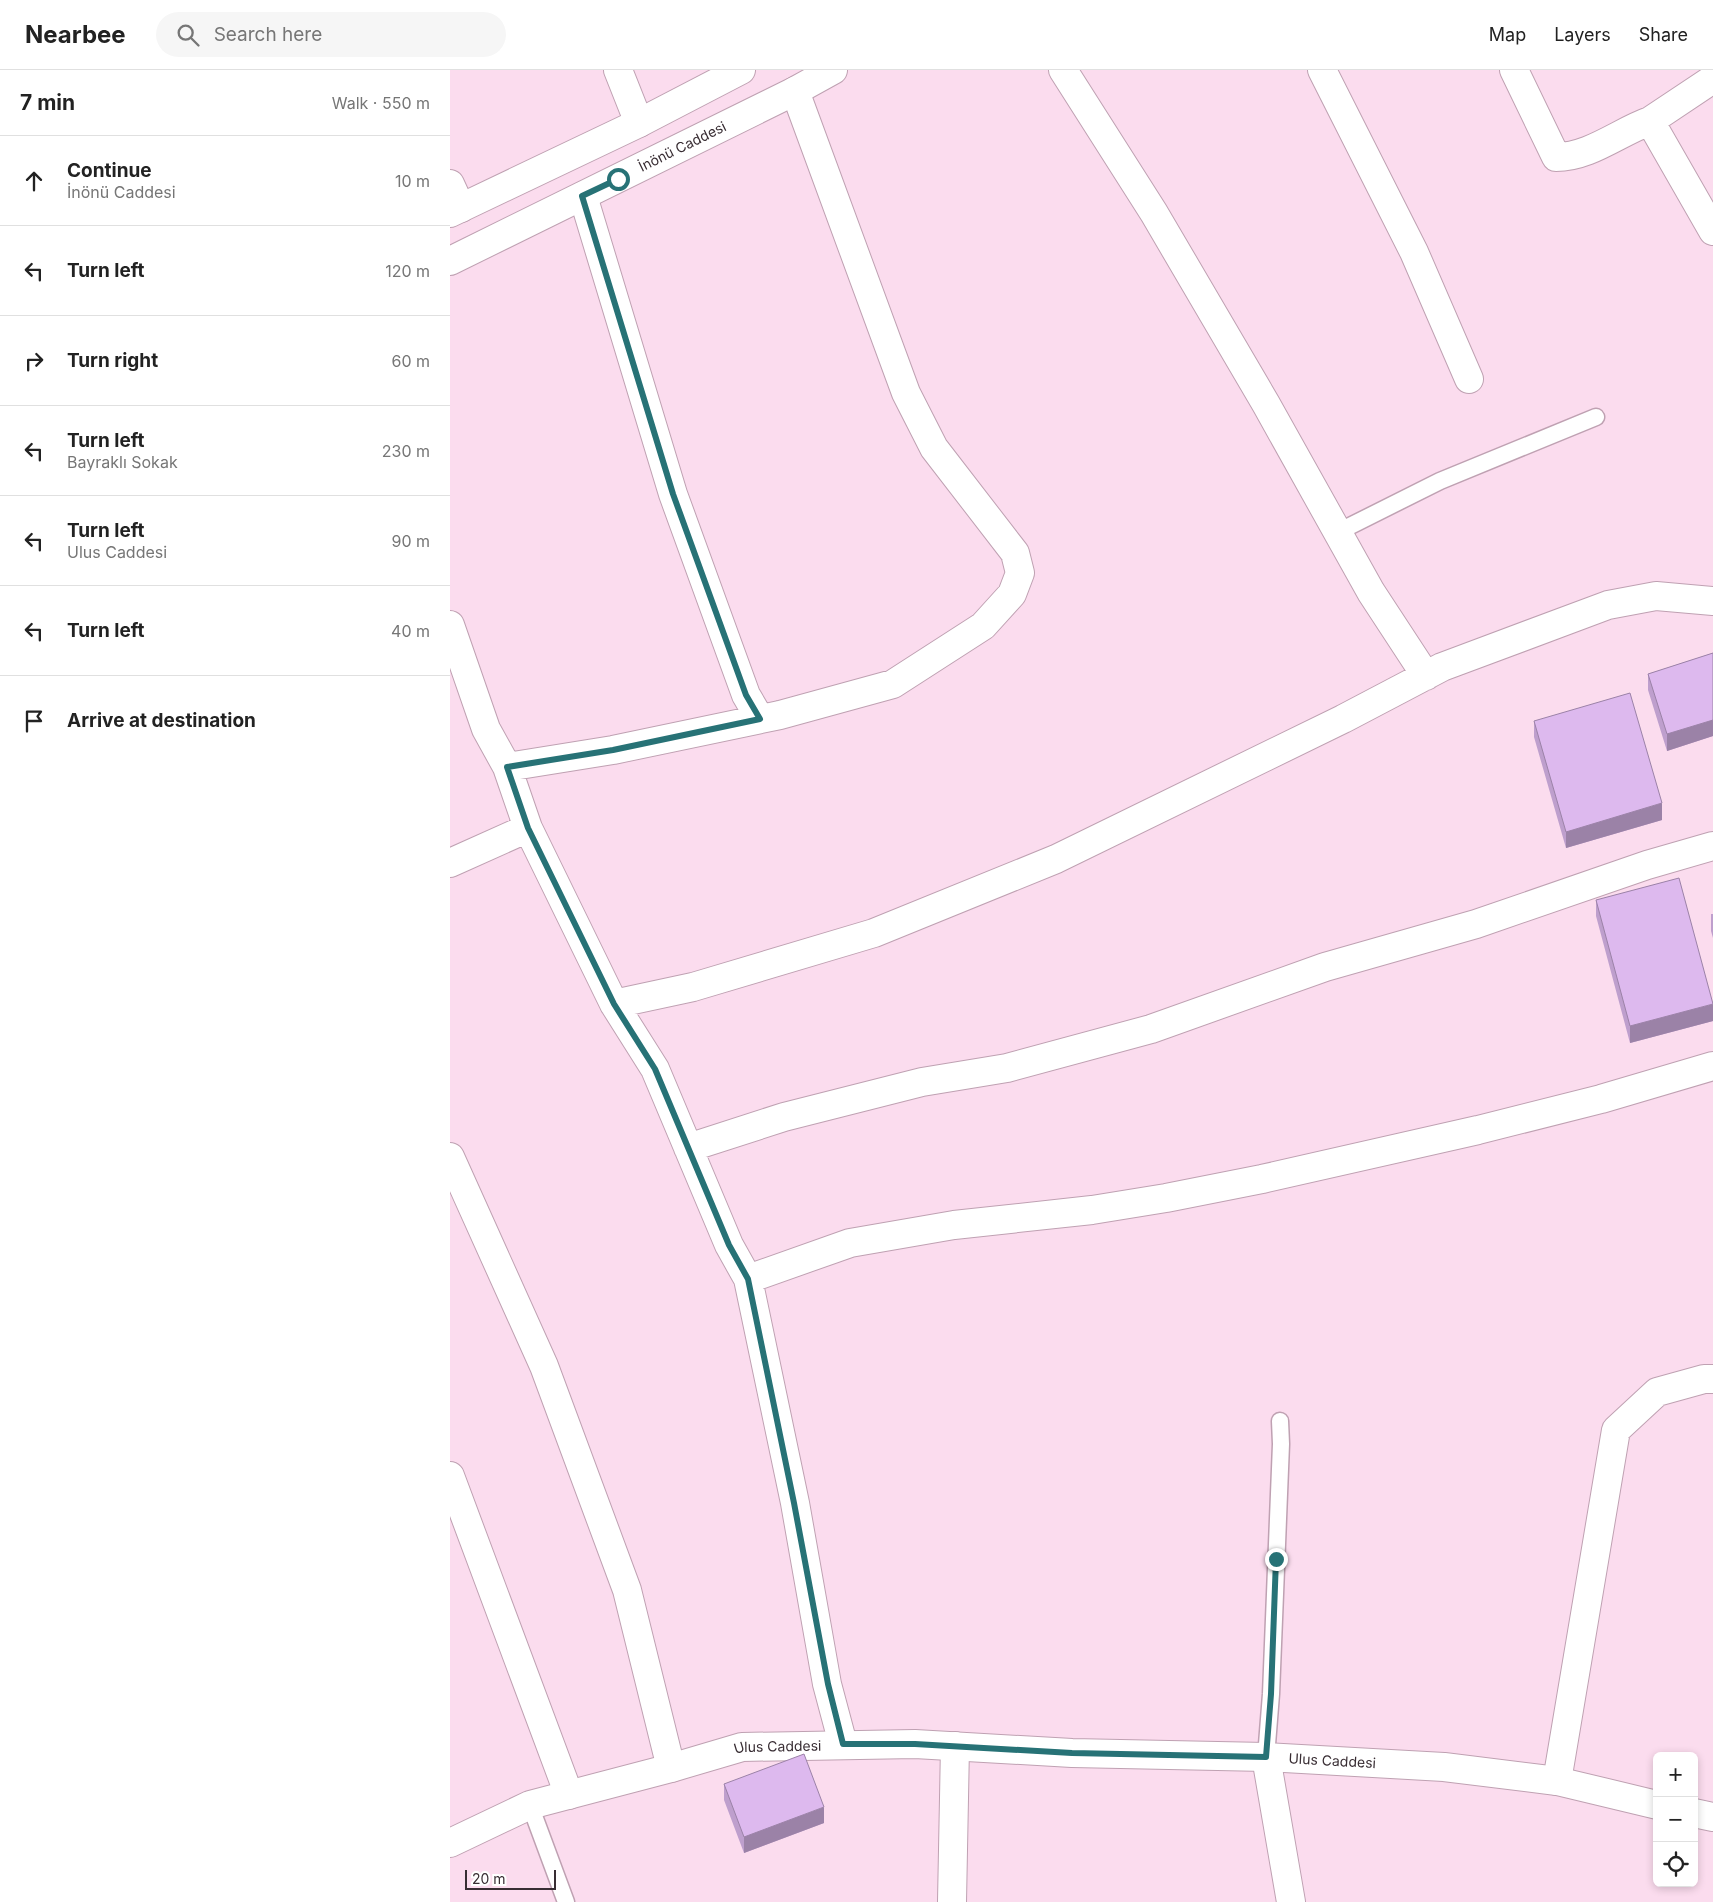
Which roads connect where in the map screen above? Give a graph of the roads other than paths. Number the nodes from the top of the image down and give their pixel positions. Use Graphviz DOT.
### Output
graph roads {
  1 [pos="618,70"];
  2 [pos="741,70"];
  3 [pos="833,70"];
  4 [pos="1062,70"];
  5 [pos="1322,70"];
  6 [pos="1514,70"];
  7 [pos="1705,77"];
  8 [pos="795,92"];
  9 [pos="1650,121"];
  10 [pos="638,123"];
  11 [pos="582,196"];
  12 [pos="454,202"];
  13 [pos="1713,231"];
  14 [pos="450,261"];
  15 [pos="1469,379"];
  16 [pos="1596,417"];
  17 [pos="1338,532"];
  18 [pos="1713,601"];
  19 [pos="450,625"];
  20 [pos="1426,676"];
  21 [pos="760,719"];
  22 [pos="507,767"];
  23 [pos="528,828"];
  24 [pos="1713,846"];
  25 [pos="450,863"];
  26 [pos="614,1004"];
  27 [pos="1713,1066"];
  28 [pos="688,1148"];
  29 [pos="450,1158"];
  30 [pos="748,1279"];
  31 [pos="1713,1379"];
  32 [pos="1280,1421"];
  33 [pos="450,1476"];
  34 [pos="843,1744"];
  35 [pos="955,1746"];
  36 [pos="1266,1757"];
  37 [pos="671,1768"];
  38 [pos="1556,1781"];
  39 [pos="569,1795"];
  40 [pos="1653,1804"];
  41 [pos="530,1805"];
  42 [pos="1698,1814"];
  43 [pos="1713,1817"];
  44 [pos="450,1843"];
  45 [pos="566,1902"];
  46 [pos="952,1902"];
  47 [pos="1291,1902"];
  1 -- 10 [label="street"];
  2 -- 10 [label="street"];
  3 -- 8 [label="street, İnönü Caddesi"];
  4 -- 17 [label="street"];
  5 -- 15 [label="street"];
  6 -- 9 [label="street"];
  7 -- 9 [label="street"];
  8 -- 11 [label="street, İnönü Caddesi"];
  8 -- 21 [label="street"];
  9 -- 13 [label="street"];
  10 -- 12 [label="street"];
  11 -- 14 [label="street, İnönü Caddesi"];
  11 -- 21 [label="street"];
  16 -- 17 [label="lane"];
  17 -- 20 [label="street"];
  18 -- 20 [label="street"];
  19 -- 22 [label="street"];
  20 -- 26 [label="street"];
  21 -- 22 [label="street"];
  22 -- 23 [label="street"];
  23 -- 25 [label="street"];
  23 -- 26 [label="street"];
  24 -- 28 [label="street"];
  26 -- 28 [label="street"];
  27 -- 30 [label="street"];
  28 -- 30 [label="street"];
  29 -- 37 [label="street"];
  30 -- 34 [label="street"];
  31 -- 38 [label="street"];
  32 -- 36 [label="lane"];
  33 -- 39 [label="street"];
  34 -- 35 [label="street, Ulus Caddesi"];
  34 -- 37 [label="street, Ulus Caddesi"];
  35 -- 36 [label="street, Ulus Caddesi"];
  35 -- 46 [label="street"];
  36 -- 38 [label="street, Ulus Caddesi"];
  36 -- 47 [label="street"];
  37 -- 39 [label="street, Ulus Caddesi"];
  38 -- 40 [label="street, Ulus Caddesi"];
  39 -- 41 [label="street, Ulus Caddesi"];
  41 -- 44 [label="street, Ulus Caddesi"];
  41 -- 45 [label="lane"];
  42 -- 43 [label="street"];
}
